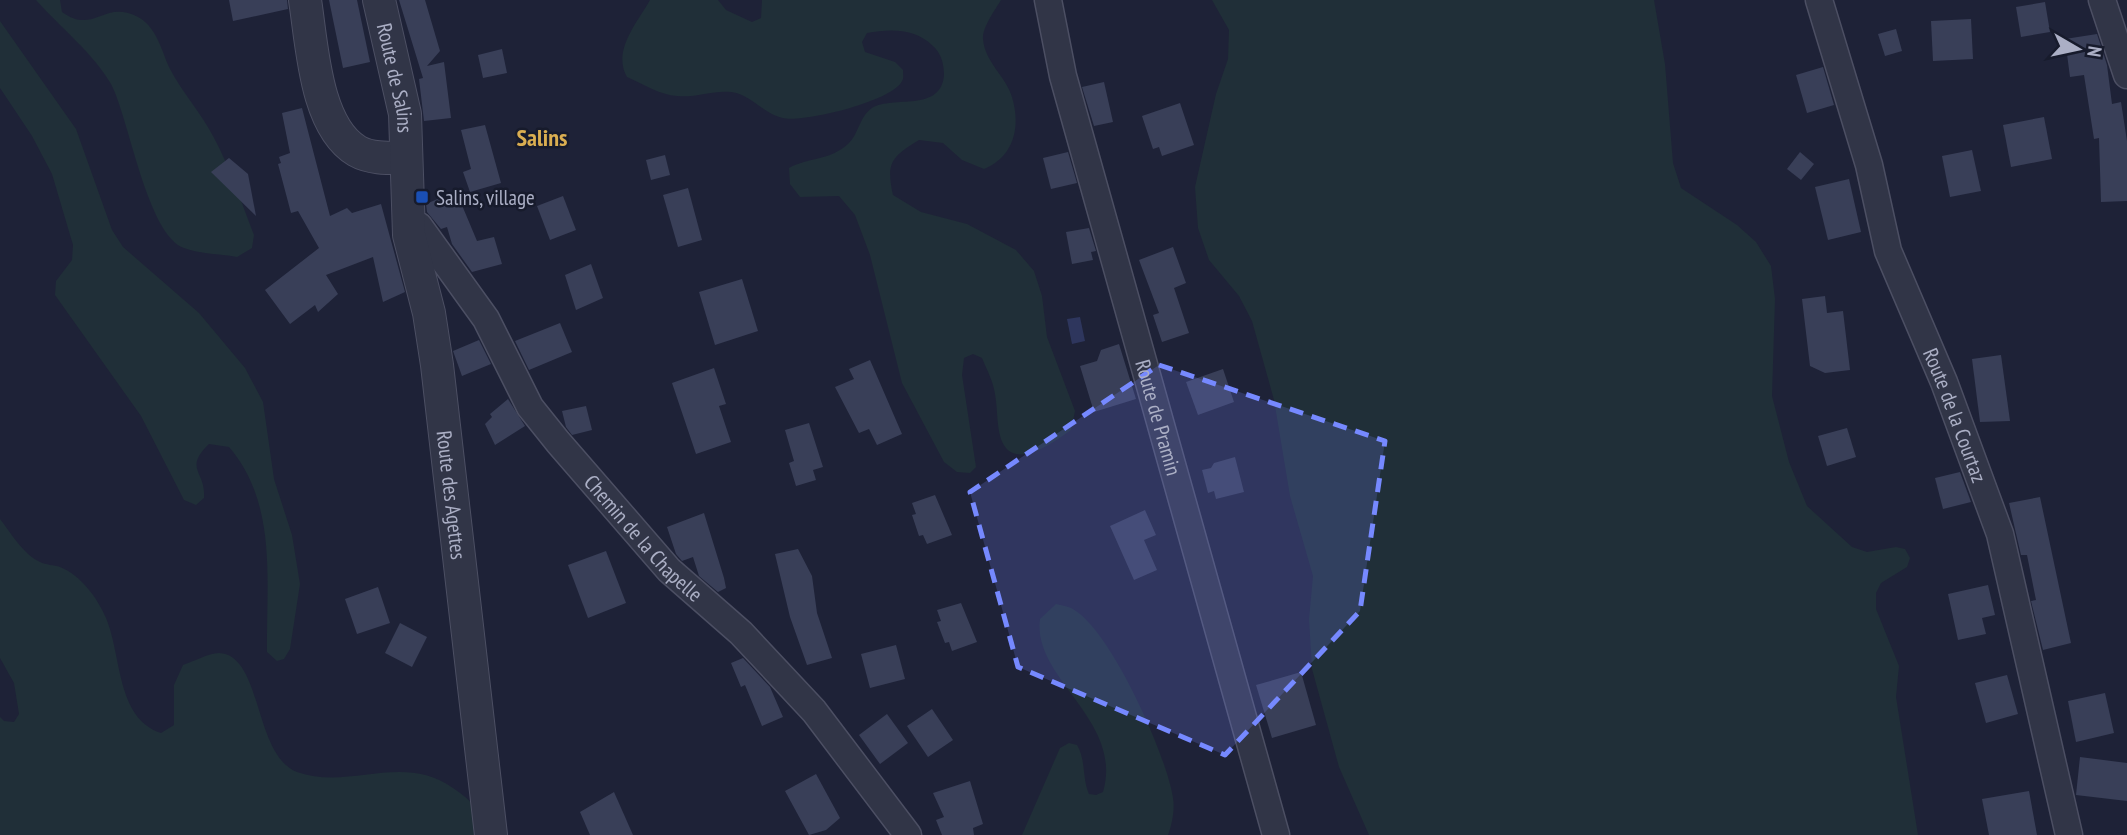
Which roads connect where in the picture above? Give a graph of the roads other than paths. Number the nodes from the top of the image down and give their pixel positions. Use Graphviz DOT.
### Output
graph roads {
  1 [pos="305,0"];
  2 [pos="379,0"];
  3 [pos="1048,0"];
  4 [pos="1819,0"];
  5 [pos="2102,0"];
  6 [pos="2127,75"];
  7 [pos="406,158"];
  8 [pos="408,220"];
  9 [pos="491,835"];
  10 [pos="908,835"];
  11 [pos="1276,835"];
  12 [pos="2069,835"];
  1 -- 7 [label="street"];
  2 -- 7 [label="street, Route de Salins"];
  3 -- 11 [label="street, Route de Pramin"];
  4 -- 12 [label="street, Route de la Courtaz"];
  5 -- 6 [label="street"];
  7 -- 8 [label="street, Route des Agettes"];
  8 -- 9 [label="street, Route des Agettes"];
  8 -- 10 [label="street, Chemin de la Chapelle"];
}
